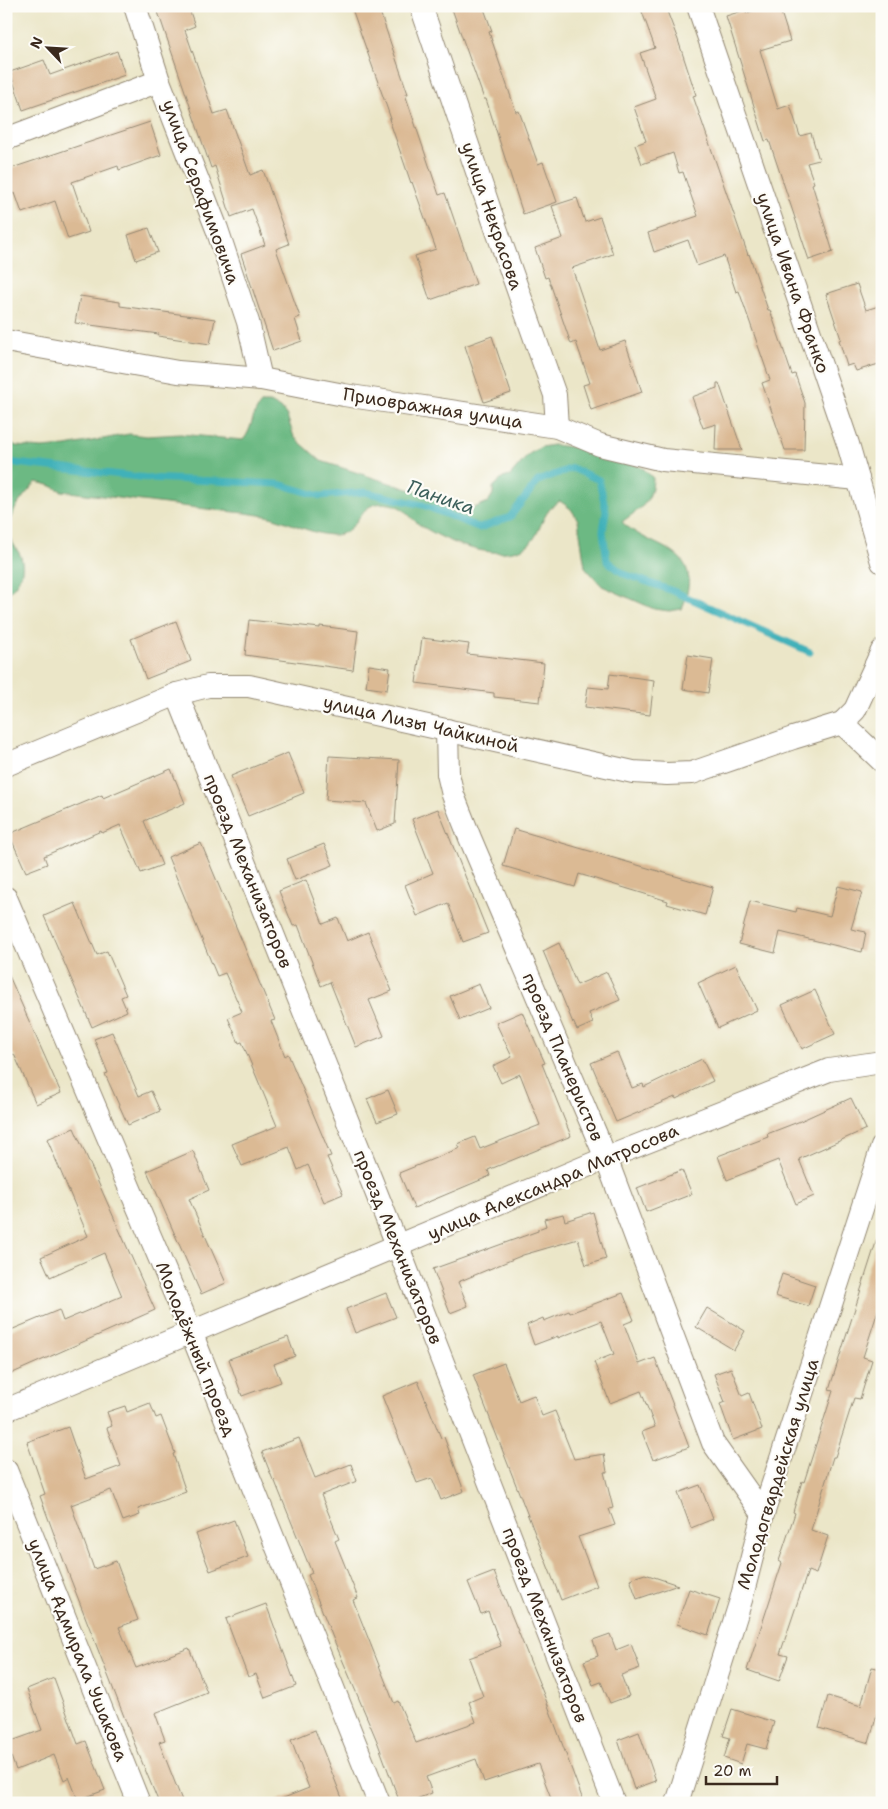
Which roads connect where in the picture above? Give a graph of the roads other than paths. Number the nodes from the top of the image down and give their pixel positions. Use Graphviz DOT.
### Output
graph roads {
  1 [pos="135,6"];
  2 [pos="421,6"];
  3 [pos="698,6"];
  4 [pos="159,81"];
  5 [pos="6,139"];
  6 [pos="6,341"];
  7 [pos="261,379"];
  8 [pos="557,426"];
  9 [pos="858,480"];
  10 [pos="882,562"];
  11 [pos="882,651"];
  12 [pos="177,694"];
  13 [pos="842,723"];
  14 [pos="447,730"];
  15 [pos="882,761"];
  16 [pos="6,765"];
  17 [pos="6,898"];
  18 [pos="882,1062"];
  19 [pos="882,1147"];
  20 [pos="606,1158"];
  21 [pos="398,1247"];
  22 [pos="191,1332"];
  23 [pos="6,1410"];
  24 [pos="6,1470"];
  25 [pos="763,1514"];
  26 [pos="139,1803"];
  27 [pos="379,1803"];
  28 [pos="614,1803"];
  29 [pos="678,1803"];
  1 -- 4 [label="street, улица Серафимовича"];
  2 -- 8 [label="street, улица Некрасова"];
  3 -- 9 [label="street, улица Ивана Франко"];
  4 -- 5 [label="street"];
  4 -- 7 [label="street, улица Серафимовича"];
  6 -- 7 [label="street, Приовражная улица"];
  7 -- 8 [label="street, Приовражная улица"];
  8 -- 9 [label="street, Приовражная улица"];
  9 -- 10 [label="street, улица Ивана Франко"];
  11 -- 13 [label="street"];
  12 -- 14 [label="street, улица Лизы Чайкиной"];
  12 -- 16 [label="street, улица Лизы Чайкиной"];
  12 -- 21 [label="street, проезд Механизаторов"];
  13 -- 14 [label="street, улица Лизы Чайкиной"];
  13 -- 15 [label="street"];
  14 -- 20 [label="street, проезд Планеристов"];
  17 -- 22 [label="street, Молодёжный проезд"];
  18 -- 20 [label="street, улица Александра Матросова"];
  19 -- 25 [label="street, Молодогвардейская улица"];
  20 -- 21 [label="street, улица Александра Матросова"];
  20 -- 25 [label="street, проезд Планеристов"];
  21 -- 22 [label="street, улица Александра Матросова"];
  21 -- 28 [label="street, проезд Механизаторов"];
  22 -- 23 [label="street, улица Александра Матросова"];
  22 -- 27 [label="street, Молодёжный проезд"];
  24 -- 26 [label="street, улица Адмирала Ушакова"];
  25 -- 29 [label="street, Молодогвардейская улица"];
}
